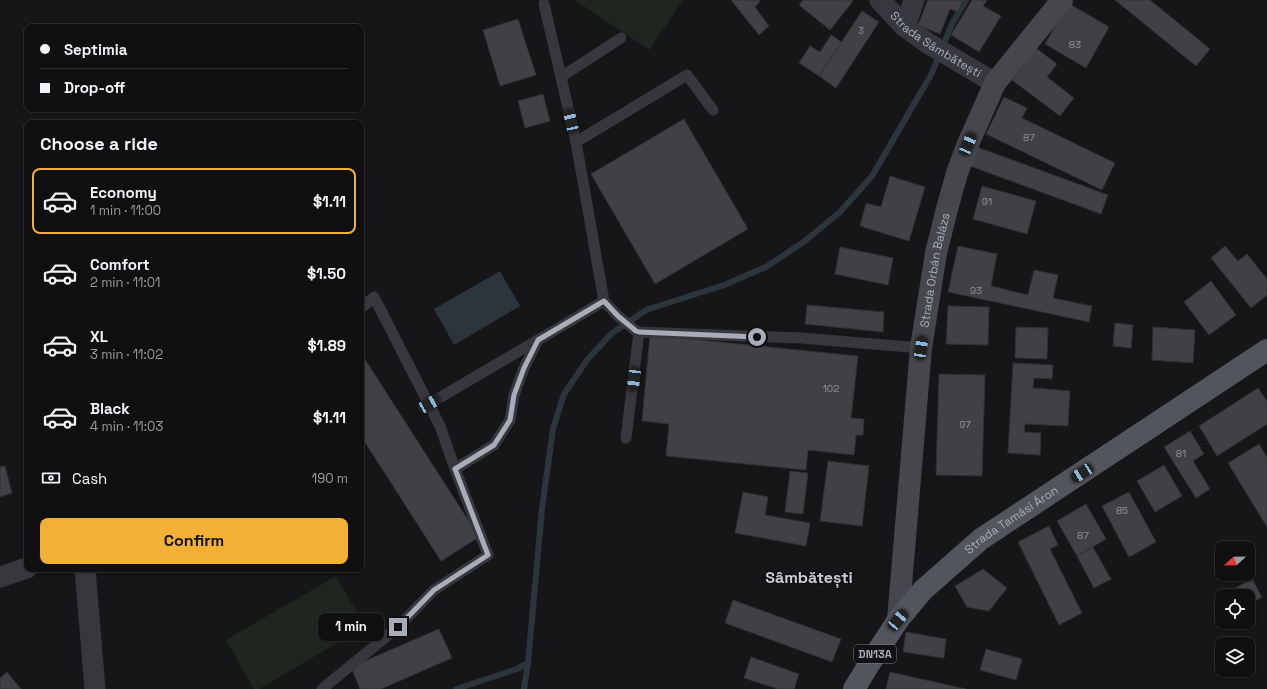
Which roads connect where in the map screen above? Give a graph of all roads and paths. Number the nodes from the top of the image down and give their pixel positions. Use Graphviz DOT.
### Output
graph roads {
  1 [pos="880,0"];
  2 [pos="914,0"];
  3 [pos="1062,0"];
  4 [pos="544,4"];
  5 [pos="905,27"];
  6 [pos="621,38"];
  7 [pos="561,77"];
  8 [pos="995,84"];
  9 [pos="713,110"];
  10 [pos="576,142"];
  11 [pos="604,301"];
  12 [pos="364,305"];
  13 [pos="638,332"];
  14 [pos="538,340"];
  15 [pos="921,348"];
  16 [pos="1267,350"];
  17 [pos="429,404"];
  18 [pos="626,438"];
  19 [pos="455,469"];
  20 [pos="24,569"];
  21 [pos="85,572"];
  22 [pos="0,577"];
  23 [pos="898,620"];
  24 [pos="95,689"];
  25 [pos="322,689"];
  26 [pos="854,689"];
  1 -- 5 [label="street, Strada Sâmbătești"];
  2 -- 5 [label="street"];
  3 -- 8 [label="main road, Strada Orbán Balázs"];
  4 -- 7 [label="lane"];
  5 -- 8 [label="street, Strada Sâmbătești"];
  6 -- 7 [label="lane"];
  7 -- 10 [label="lane"];
  8 -- 15 [label="main road, Strada Orbán Balázs"];
  9 -- 10 [label="lane"];
  10 -- 11 [label="lane"];
  11 -- 13 [label="lane"];
  11 -- 14 [label="lane"];
  12 -- 17 [label="lane"];
  13 -- 15 [label="lane"];
  13 -- 18 [label="lane"];
  14 -- 17 [label="lane"];
  14 -- 19 [label="lane"];
  15 -- 23 [label="main road, Strada Orbán Balázs"];
  16 -- 23 [label="main road, Strada Tamási Áron / DN13A"];
  17 -- 19 [label="lane"];
  19 -- 25 [label="lane"];
  20 -- 22 [label="street"];
  21 -- 24 [label="street"];
  23 -- 26 [label="main road, Strada Tamási Áron / DN13A"];
}
